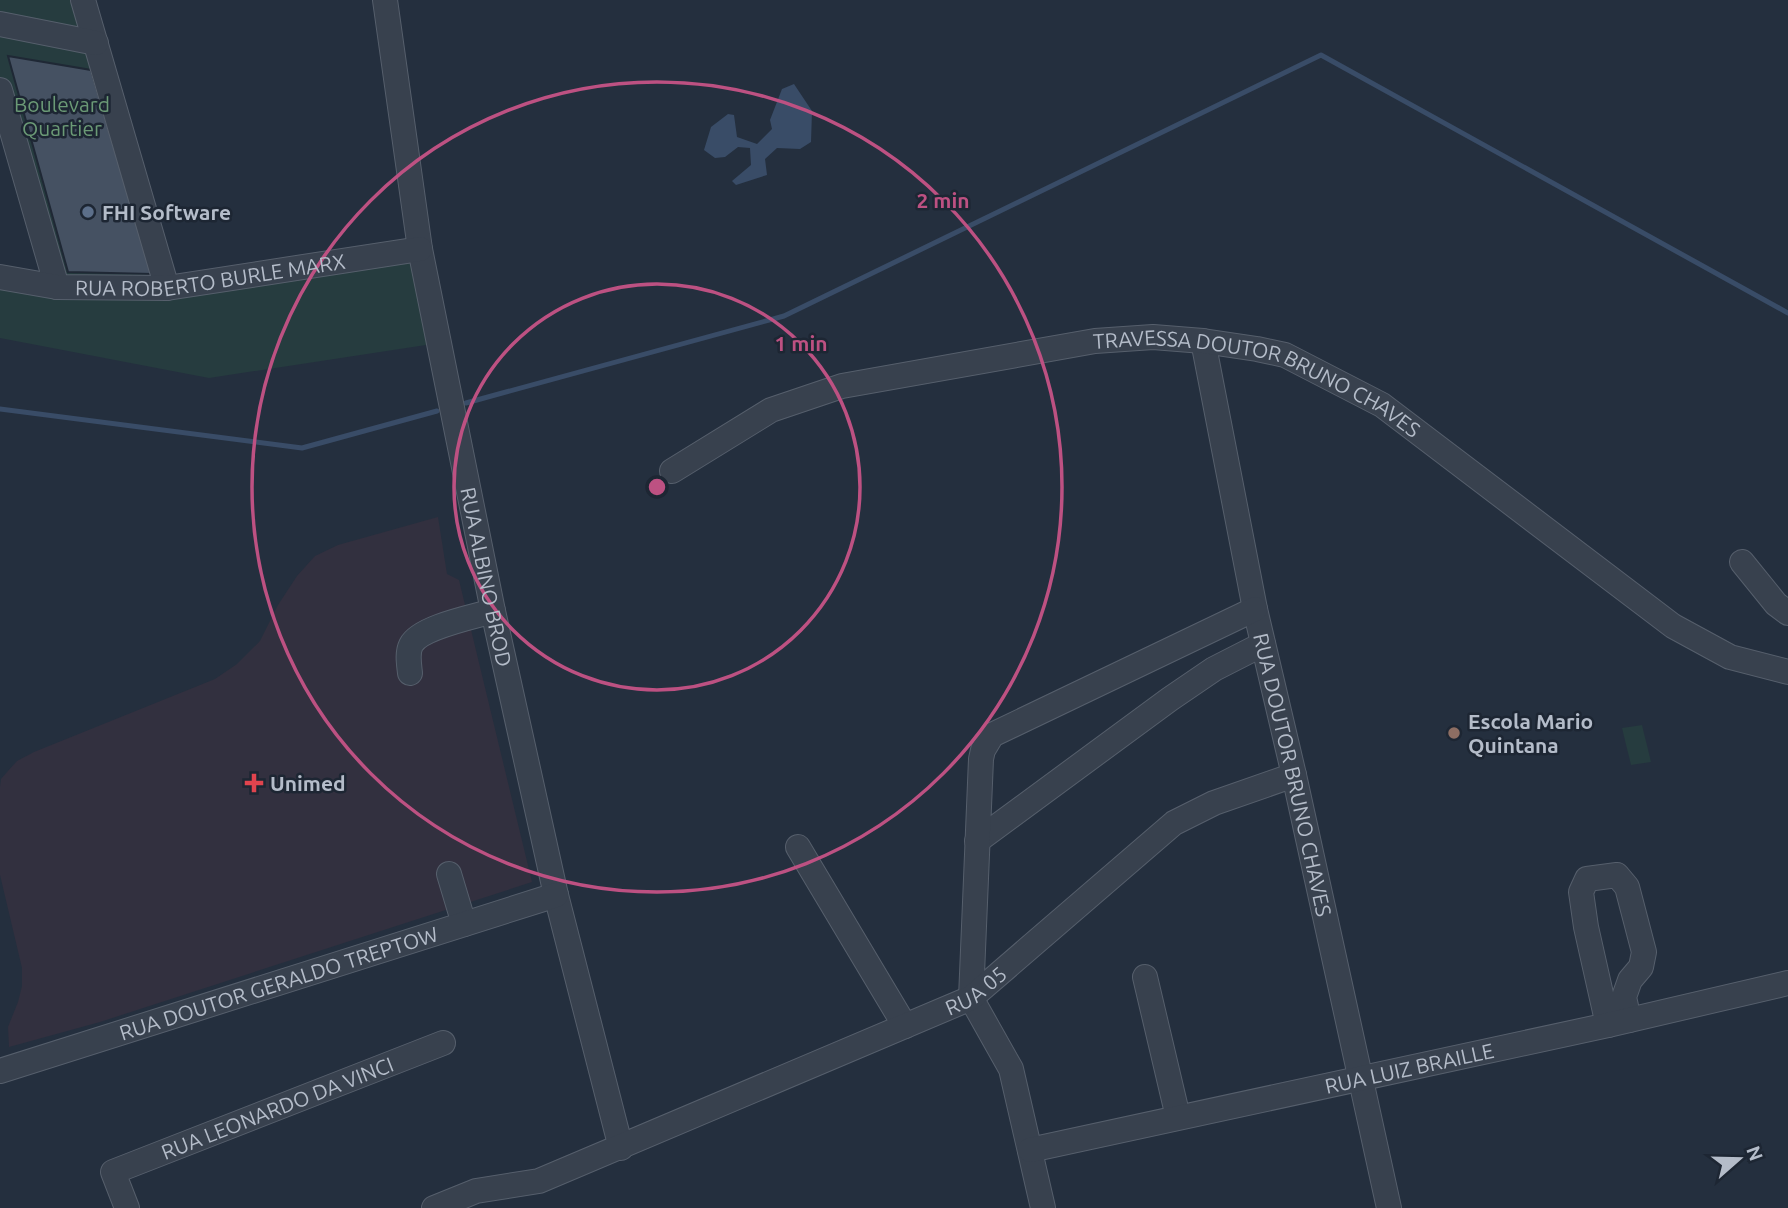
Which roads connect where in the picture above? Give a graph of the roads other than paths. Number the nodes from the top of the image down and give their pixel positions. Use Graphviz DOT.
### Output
graph roads {
  1 [pos="83,0"];
  2 [pos="385,0"];
  3 [pos="0,24"];
  4 [pos="96,43"];
  5 [pos="0,90"];
  6 [pos="421,249"];
  7 [pos="0,277"];
  8 [pos="57,287"];
  9 [pos="167,288"];
  10 [pos="1203,341"];
  11 [pos="672,471"];
  12 [pos="1742,562"];
  13 [pos="1255,609"];
  14 [pos="493,611"];
  15 [pos="1788,613"];
  16 [pos="1263,644"];
  17 [pos="1788,672"];
  18 [pos="410,673"];
  19 [pos="1294,775"];
  20 [pos="977,841"];
  21 [pos="798,846"];
  22 [pos="449,874"];
  23 [pos="556,895"];
  24 [pos="464,924"];
  25 [pos="1145,977"];
  26 [pos="1788,983"];
  27 [pos="971,998"];
  28 [pos="1618,1022"];
  29 [pos="905,1026"];
  30 [pos="443,1043"];
  31 [pos="0,1071"];
  32 [pos="1361,1077"];
  33 [pos="1178,1117"];
  34 [pos="621,1148"];
  35 [pos="1030,1150"];
  36 [pos="127,1208"];
  37 [pos="434,1208"];
  38 [pos="1043,1208"];
  39 [pos="1390,1208"];
  1 -- 4 [label="street"];
  2 -- 6 [label="street, RUA ALBINO BROD"];
  3 -- 4 [label="street"];
  4 -- 9 [label="street"];
  5 -- 8 [label="street"];
  6 -- 9 [label="street, RUA ROBERTO BURLE MARX"];
  6 -- 14 [label="street, RUA ALBINO BROD"];
  7 -- 8 [label="street, RUA ROBERTO BURLE MARX"];
  8 -- 9 [label="street, RUA ROBERTO BURLE MARX"];
  10 -- 11 [label="street, TRAVESSA DOUTOR BRUNO CHAVES"];
  10 -- 13 [label="street, RUA DOUTOR BRUNO CHAVES"];
  10 -- 17 [label="street, TRAVESSA DOUTOR BRUNO CHAVES"];
  12 -- 15 [label="street"];
  13 -- 16 [label="street, RUA DOUTOR BRUNO CHAVES"];
  13 -- 20 [label="street"];
  14 -- 18 [label="street"];
  14 -- 23 [label="street, RUA ALBINO BROD"];
  16 -- 19 [label="street, RUA DOUTOR BRUNO CHAVES"];
  16 -- 20 [label="street"];
  19 -- 27 [label="street, RUA 05"];
  19 -- 32 [label="street, RUA DOUTOR BRUNO CHAVES"];
  20 -- 27 [label="street"];
  21 -- 29 [label="street"];
  22 -- 24 [label="street"];
  23 -- 24 [label="street, RUA DOUTOR GERALDO TREPTOW"];
  23 -- 34 [label="street, RUA ALBINO BROD"];
  24 -- 31 [label="street, RUA DOUTOR GERALDO TREPTOW"];
  25 -- 33 [label="street"];
  26 -- 28 [label="street, RUA LUIZ BRAILLE"];
  27 -- 29 [label="street, RUA 05"];
  27 -- 35 [label="street"];
  28 -- 28 [label="street"];
  28 -- 32 [label="street, RUA LUIZ BRAILLE"];
  29 -- 34 [label="street, RUA 05"];
  30 -- 36 [label="street, RUA LEONARDO DA VINCI"];
  32 -- 33 [label="street, RUA LUIZ BRAILLE"];
  32 -- 39 [label="street, RUA DOUTOR BRUNO CHAVES"];
  33 -- 35 [label="street, RUA LUIZ BRAILLE"];
  34 -- 37 [label="street, RUA 05"];
  35 -- 38 [label="street"];
}
